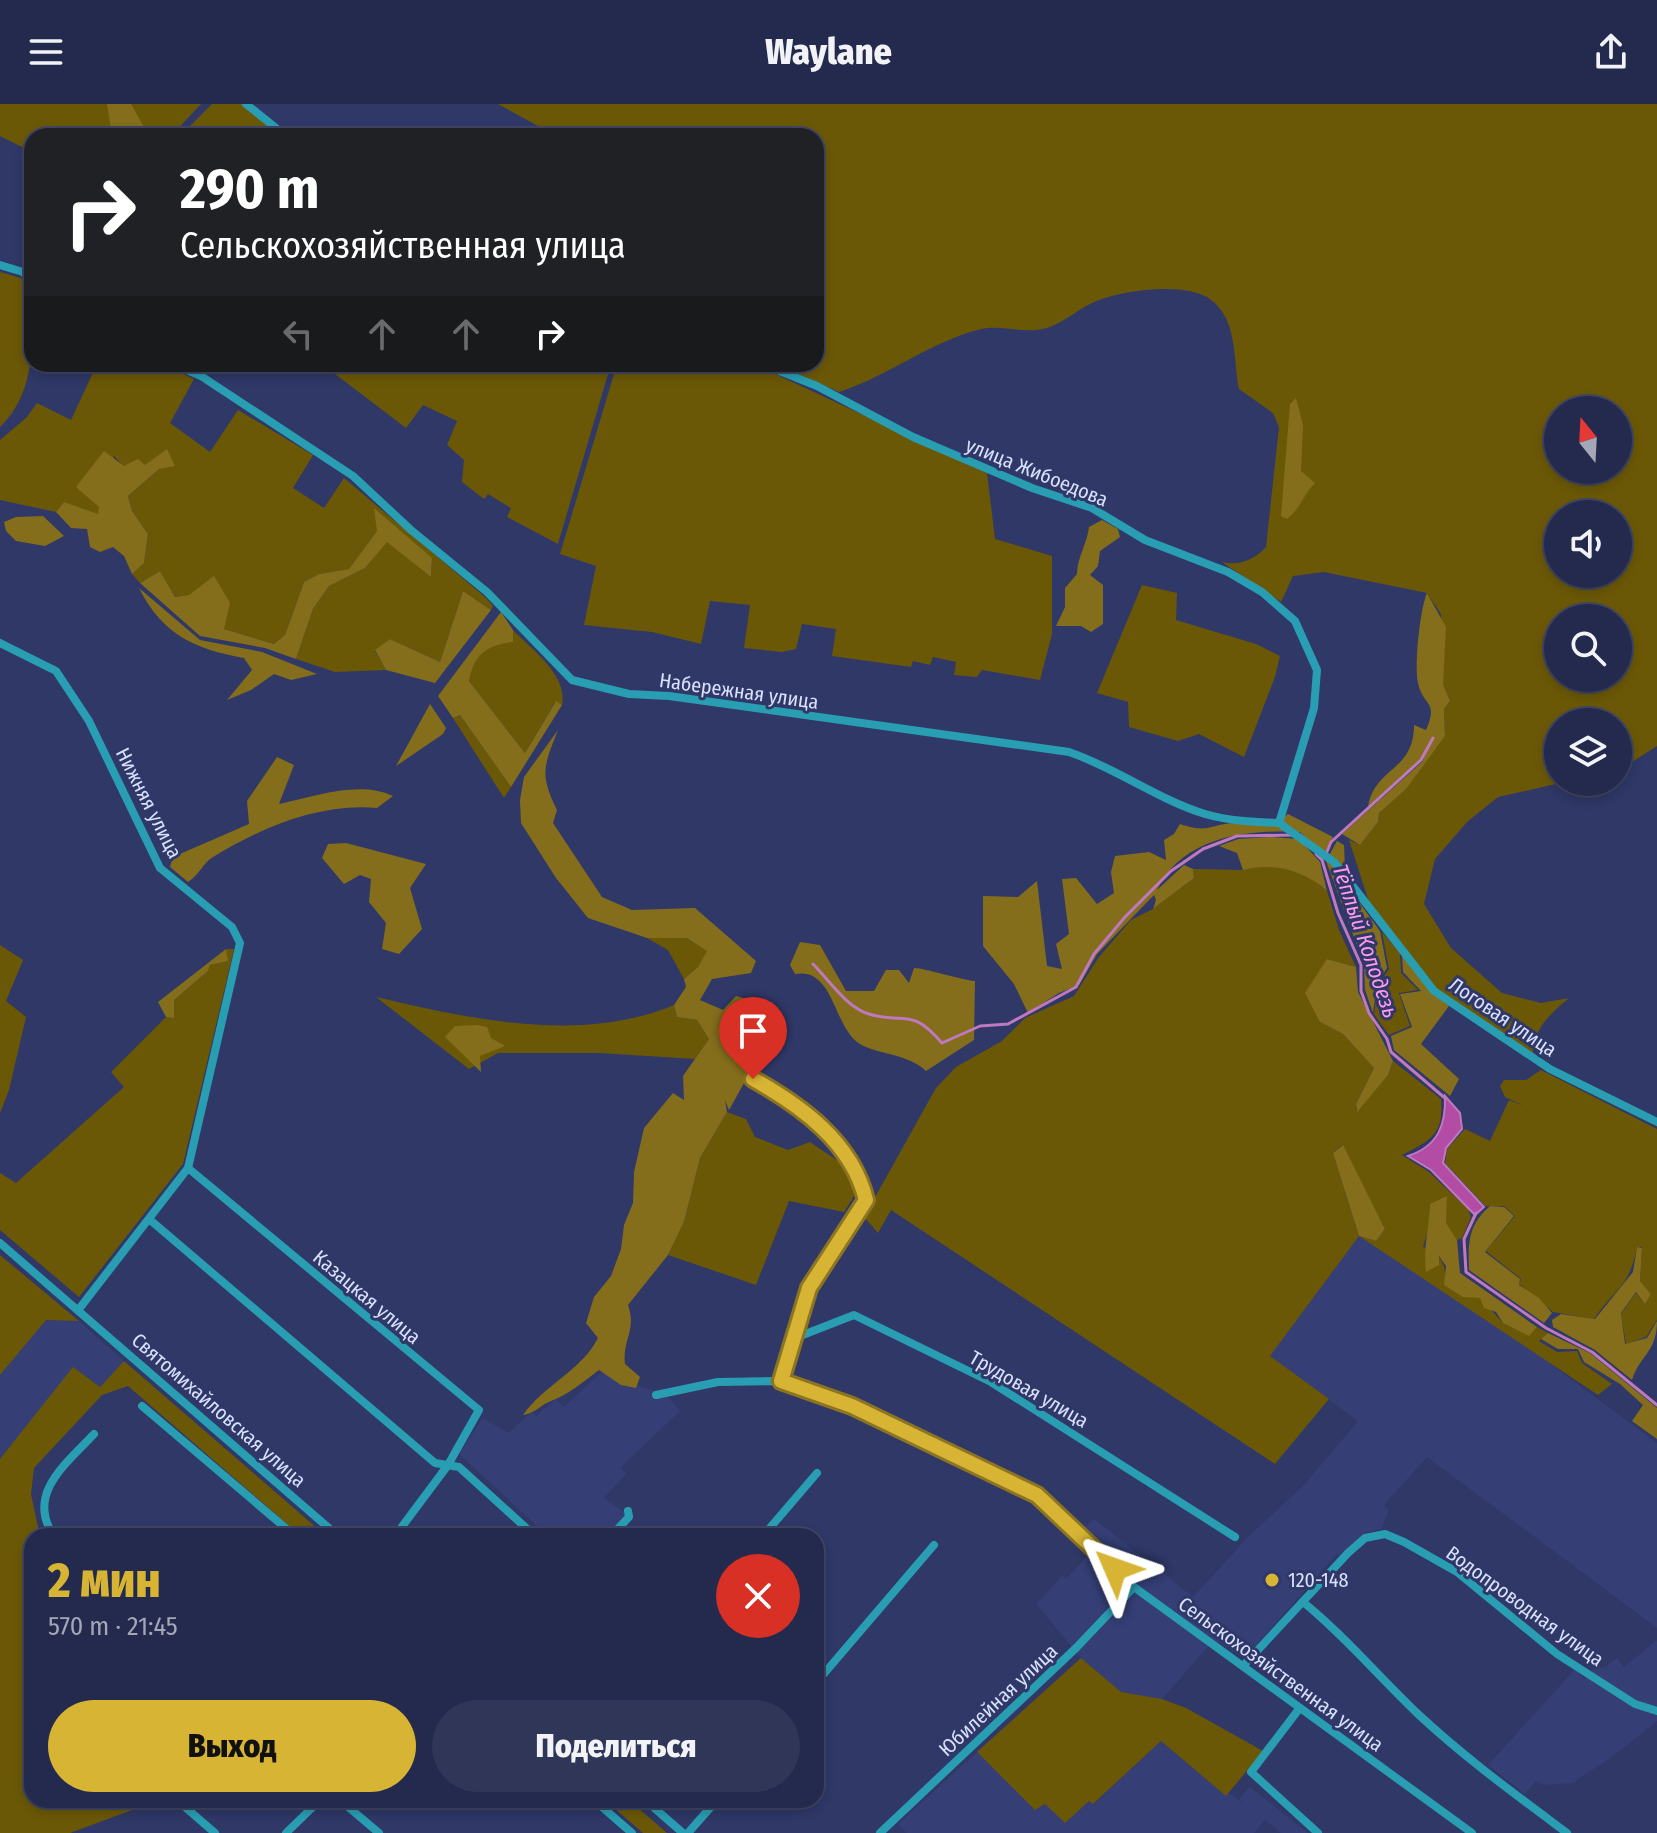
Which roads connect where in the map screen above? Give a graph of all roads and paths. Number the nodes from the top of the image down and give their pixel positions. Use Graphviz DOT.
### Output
graph roads {
  1 [pos="246,104"];
  2 [pos="276,128"];
  3 [pos="0,265"];
  4 [pos="24,273"];
  5 [pos="192,372"];
  6 [pos="782,372"];
  7 [pos="0,643"];
  8 [pos="1282,826"];
  9 [pos="753,1079"];
  10 [pos="1657,1122"];
  11 [pos="188,1168"];
  12 [pos="149,1219"];
  13 [pos="0,1243"];
  14 [pos="79,1309"];
  15 [pos="795,1338"];
  16 [pos="781,1381"];
  17 [pos="656,1395"];
  18 [pos="142,1406"];
  19 [pos="94,1434"];
  20 [pos="448,1465"];
  21 [pos="817,1473"];
  22 [pos="628,1511"];
  23 [pos="52,1528"];
  24 [pos="286,1528"];
  25 [pos="329,1528"];
  26 [pos="401,1528"];
  27 [pos="526,1528"];
  28 [pos="619,1528"];
  29 [pos="770,1528"];
  30 [pos="1235,1537"];
  31 [pos="934,1545"];
  32 [pos="1134,1587"];
  33 [pos="1303,1602"];
  34 [pos="1243,1666"];
  35 [pos="824,1674"];
  36 [pos="1299,1709"];
  37 [pos="1657,1711"];
  38 [pos="186,1808"];
  39 [pos="312,1808"];
  40 [pos="349,1808"];
  41 [pos="603,1808"];
  42 [pos="655,1808"];
  43 [pos="709,1808"];
  44 [pos="215,1833"];
  45 [pos="286,1833"];
  46 [pos="379,1833"];
  47 [pos="632,1833"];
  48 [pos="686,1833"];
  49 [pos="880,1833"];
  50 [pos="1318,1833"];
  51 [pos="1472,1833"];
  52 [pos="1567,1833"];
  1 -- 2 [label="street"];
  3 -- 4 [label="street"];
  5 -- 8 [label="street, Набережная улица"];
  6 -- 8 [label="street, улица Жибоедова"];
  7 -- 11 [label="street, Нижняя улица"];
  8 -- 10 [label="street, Логовая улица"];
  9 -- 15 [label="street"];
  11 -- 12 [label="street"];
  11 -- 20 [label="street, Казацкая улица"];
  12 -- 14 [label="street"];
  12 -- 20 [label="street"];
  13 -- 14 [label="street, Святомихайловская улица"];
  14 -- 25 [label="street, Святомихайловская улица"];
  15 -- 16 [label="street"];
  15 -- 30 [label="street, Трудовая улица"];
  16 -- 17 [label="street, Сельскохозяйственная улица"];
  16 -- 32 [label="street, Сельскохозяйственная улица"];
  18 -- 24 [label="street"];
  19 -- 23 [label="street"];
  20 -- 26 [label="street, Казацкая улица"];
  20 -- 27 [label="street"];
  21 -- 29 [label="street"];
  22 -- 28 [label="street"];
  31 -- 35 [label="street"];
  32 -- 34 [label="street, Сельскохозяйственная улица"];
  32 -- 49 [label="street, Юбилейная улица"];
  33 -- 34 [label="street, Водопроводная улица"];
  33 -- 37 [label="street, Водопроводная улица"];
  33 -- 52 [label="street"];
  34 -- 36 [label="street, Сельскохозяйственная улица"];
  36 -- 50 [label="street"];
  36 -- 51 [label="street, Сельскохозяйственная улица"];
  38 -- 44 [label="street"];
  39 -- 45 [label="street"];
  40 -- 46 [label="street"];
  41 -- 47 [label="street"];
  42 -- 48 [label="street"];
  43 -- 48 [label="street"];
}
